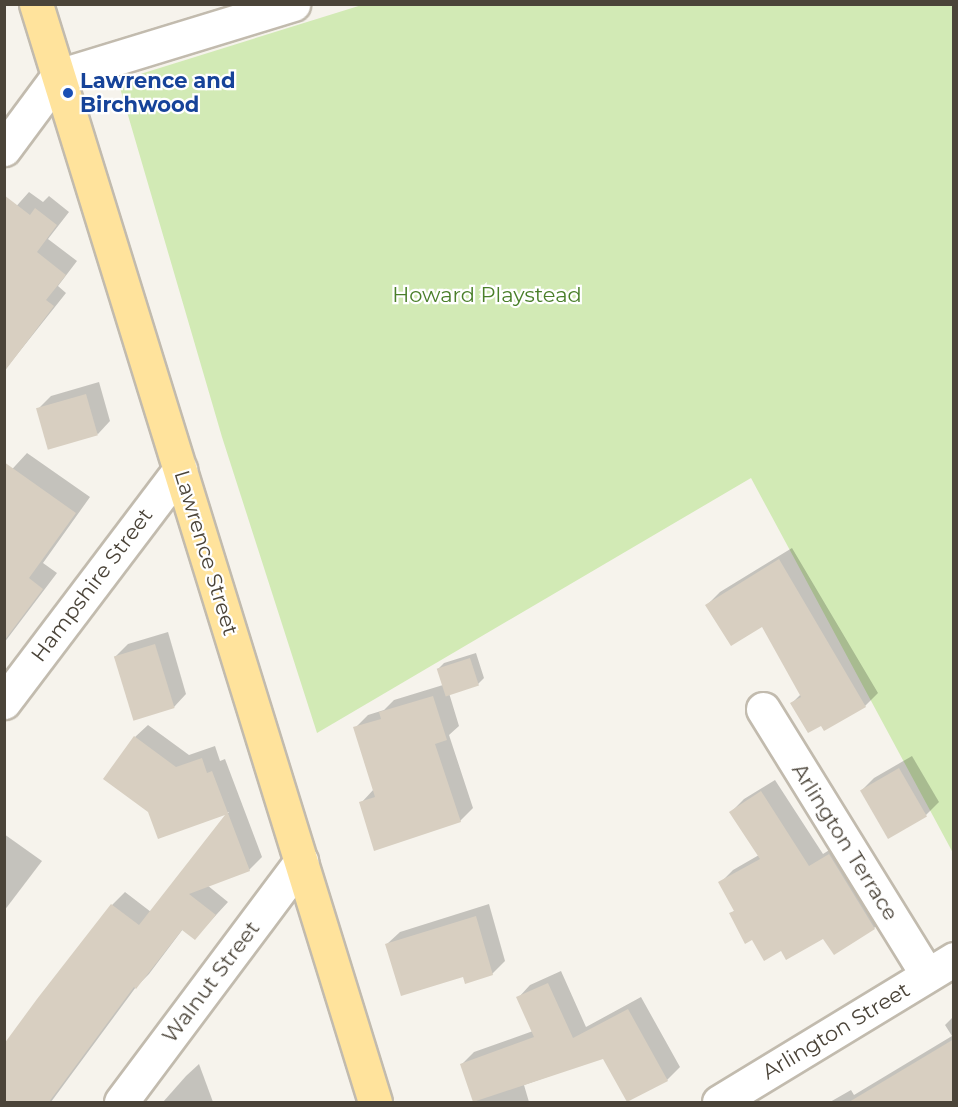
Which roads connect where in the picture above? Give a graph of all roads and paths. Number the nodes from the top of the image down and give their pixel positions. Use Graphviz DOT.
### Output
graph roads {
  1 [pos="36,4"];
  2 [pos="293,4"];
  3 [pos="58,76"];
  4 [pos="4,149"];
  5 [pos="180,469"];
  6 [pos="4,702"];
  7 [pos="763,709"];
  8 [pos="301,861"];
  9 [pos="940,967"];
  10 [pos="121,1102"];
  11 [pos="375,1102"];
  12 [pos="719,1102"];
  1 -- 3 [label="main road, Lawrence Street"];
  2 -- 3 [label="street"];
  3 -- 4 [label="street"];
  3 -- 5 [label="main road, Lawrence Street"];
  5 -- 6 [label="street, Hampshire Street"];
  5 -- 8 [label="main road, Lawrence Street"];
  7 -- 9 [label="street, Arlington Terrace"];
  8 -- 10 [label="street, Walnut Street"];
  8 -- 11 [label="main road, Lawrence Street"];
  9 -- 12 [label="street, Arlington Street"];
}
